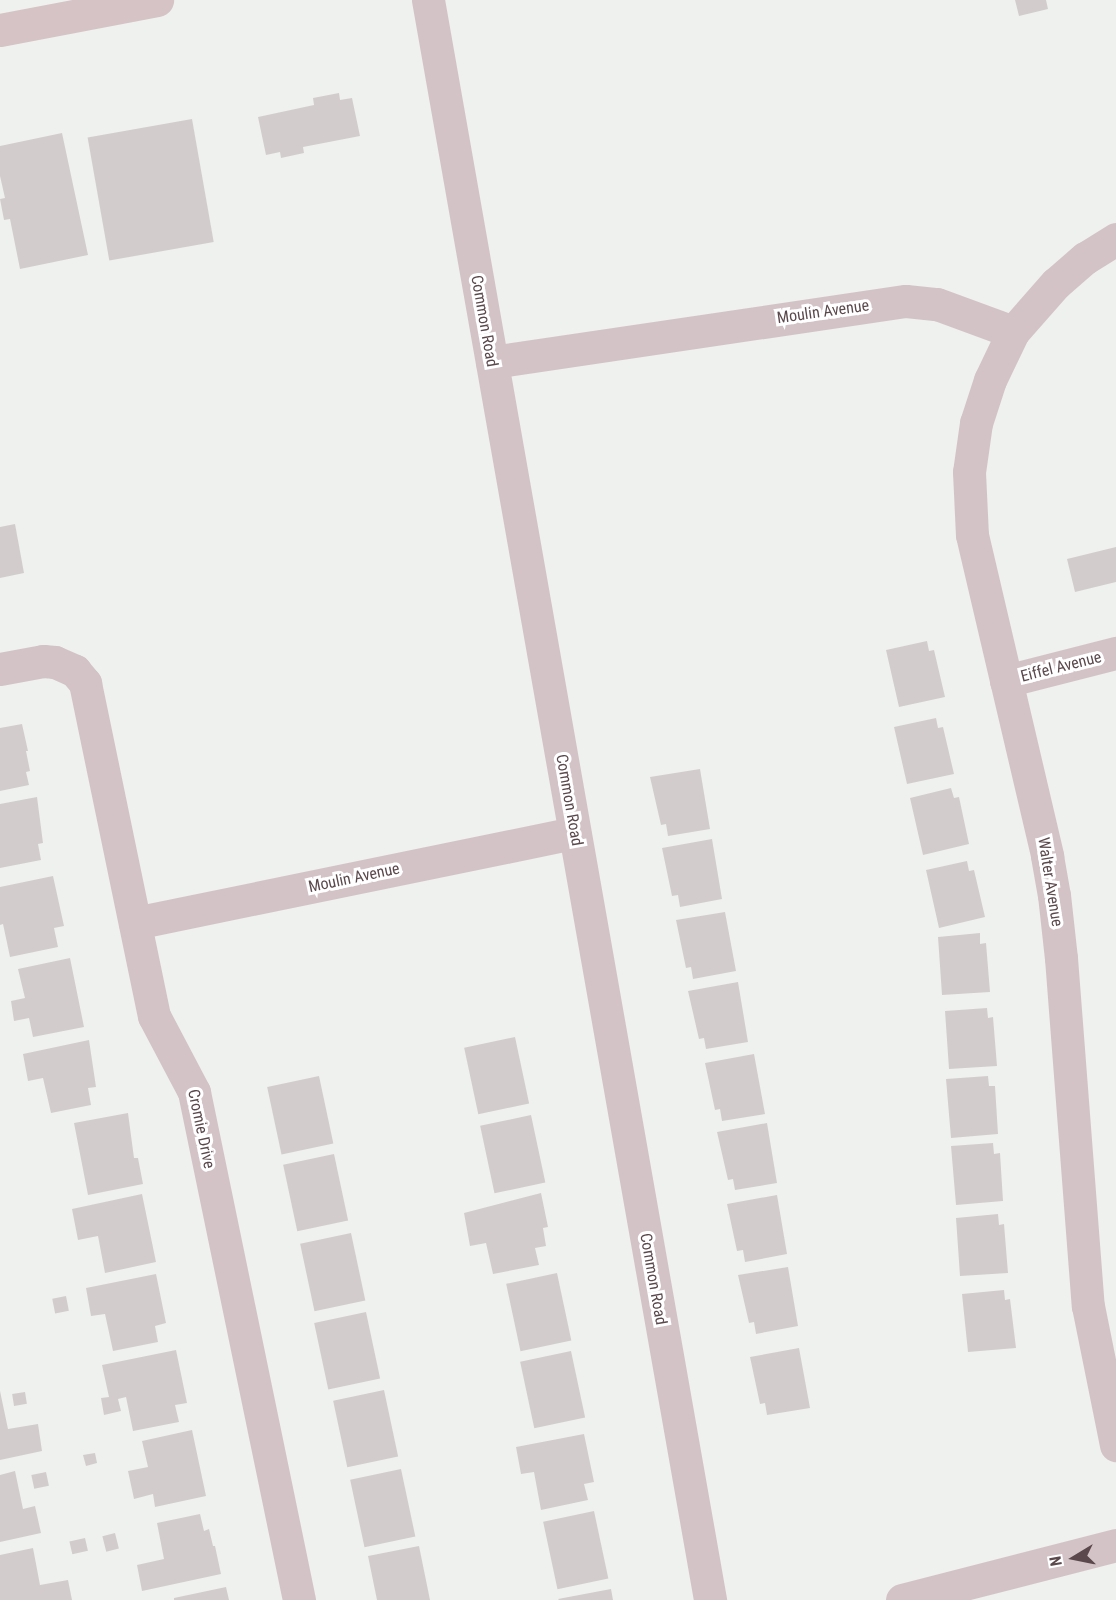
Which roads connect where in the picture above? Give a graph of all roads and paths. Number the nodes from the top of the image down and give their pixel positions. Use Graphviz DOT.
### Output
graph roads {
  1 [pos="157,0"];
  2 [pos="428,0"];
  3 [pos="0,30"];
  4 [pos="1116,239"];
  5 [pos="1013,332"];
  6 [pos="492,362"];
  7 [pos="1116,653"];
  8 [pos="0,669"];
  9 [pos="1006,681"];
  10 [pos="574,833"];
  11 [pos="135,923"];
  12 [pos="1116,1445"];
  13 [pos="1116,1545"];
  14 [pos="299,1600"];
  15 [pos="710,1600"];
  16 [pos="902,1600"];
  1 -- 3 [label="main road"];
  2 -- 6 [label="street, Common Road"];
  4 -- 5 [label="street"];
  5 -- 6 [label="street, Moulin Avenue"];
  5 -- 9 [label="street, Walter Avenue"];
  6 -- 10 [label="street, Common Road"];
  7 -- 9 [label="street, Eiffel Avenue"];
  8 -- 11 [label="street, Cromie Drive"];
  9 -- 12 [label="street, Walter Avenue"];
  10 -- 11 [label="street, Moulin Avenue"];
  10 -- 15 [label="street, Common Road"];
  11 -- 14 [label="street, Cromie Drive"];
  13 -- 16 [label="street"];
}
